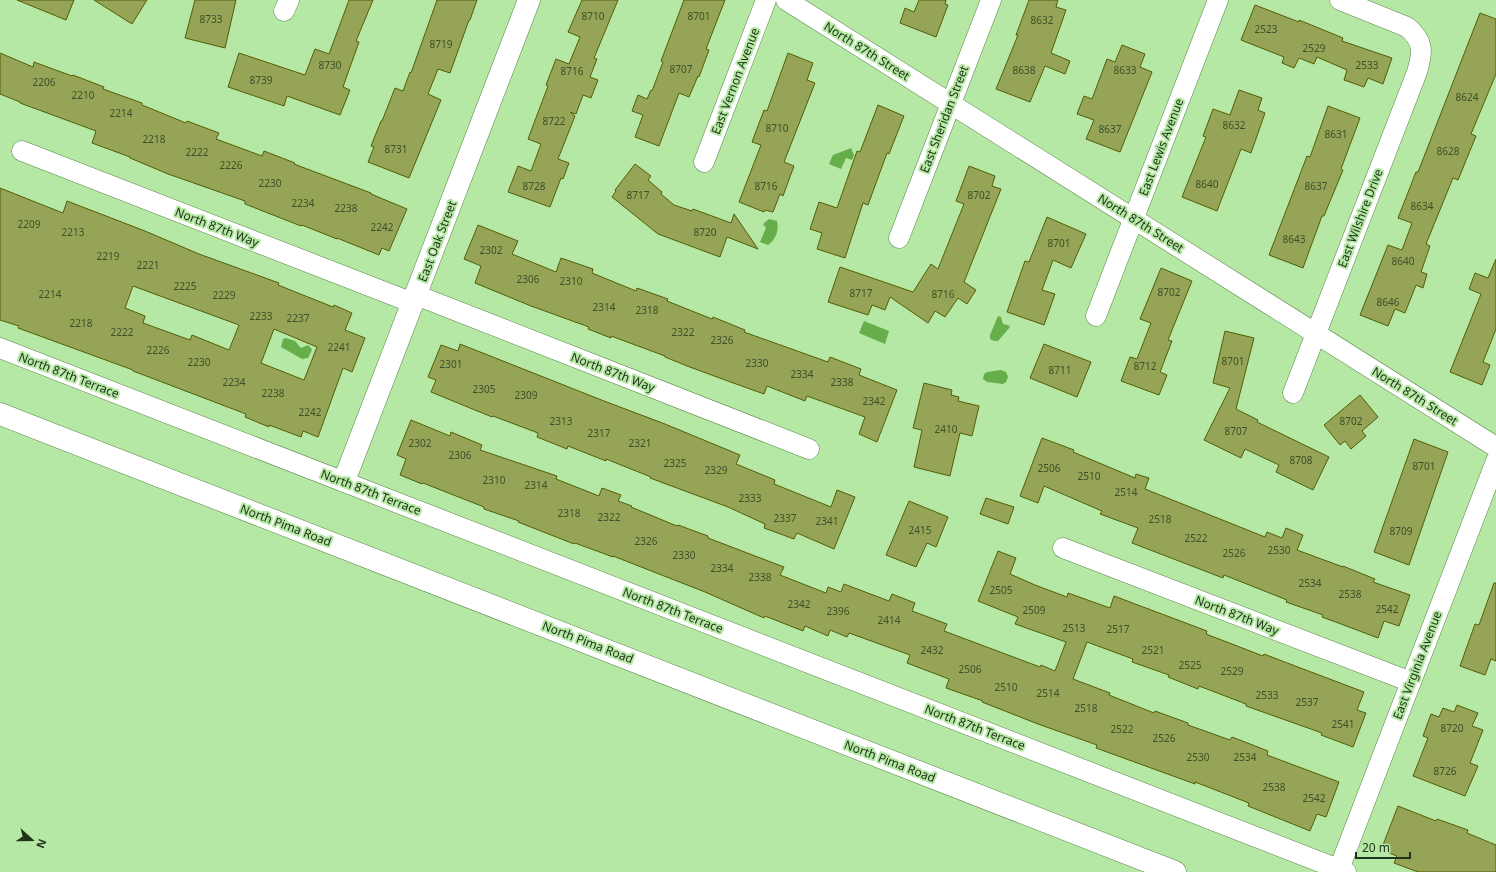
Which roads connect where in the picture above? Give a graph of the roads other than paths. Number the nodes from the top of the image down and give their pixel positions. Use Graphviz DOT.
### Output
graph roads {
  1 [pos="528,0"];
  2 [pos="766,0"];
  3 [pos="786,0"];
  4 [pos="991,0"];
  5 [pos="1218,0"];
  6 [pos="1340,0"];
  7 [pos="950,103"];
  8 [pos="22,151"];
  9 [pos="704,162"];
  10 [pos="1134,219"];
  11 [pos="899,238"];
  12 [pos="414,299"];
  13 [pos="1096,316"];
  14 [pos="1315,333"];
  15 [pos="0,348"];
  16 [pos="1293,393"];
  17 [pos="0,414"];
  18 [pos="1496,447"];
  19 [pos="809,449"];
  20 [pos="1496,461"];
  21 [pos="344,481"];
  22 [pos="1063,548"];
  23 [pos="1411,682"];
  24 [pos="1342,871"];
  25 [pos="1175,872"];
  1 -- 12 [label="main road, East Oak Street"];
  2 -- 9 [label="street, East Vernon Avenue"];
  3 -- 7 [label="street, North 87th Street"];
  4 -- 7 [label="street, East Sheridan Street"];
  5 -- 10 [label="street, East Lewis Avenue"];
  6 -- 14 [label="street, East Wilshire Drive"];
  7 -- 10 [label="street, North 87th Street"];
  7 -- 11 [label="street, East Sheridan Street"];
  8 -- 12 [label="street, North 87th Way"];
  10 -- 13 [label="street, East Lewis Avenue"];
  10 -- 14 [label="street, North 87th Street"];
  12 -- 19 [label="street, North 87th Way"];
  12 -- 21 [label="main road, East Oak Street"];
  14 -- 16 [label="street, East Wilshire Drive"];
  14 -- 18 [label="street, North 87th Street"];
  15 -- 21 [label="street, North 87th Terrace"];
  17 -- 25 [label="main road, North Pima Road"];
  20 -- 23 [label="street, East Virginia Avenue"];
  21 -- 24 [label="street, North 87th Terrace"];
  22 -- 23 [label="street, North 87th Way"];
  23 -- 24 [label="street, East Virginia Avenue"];
}
